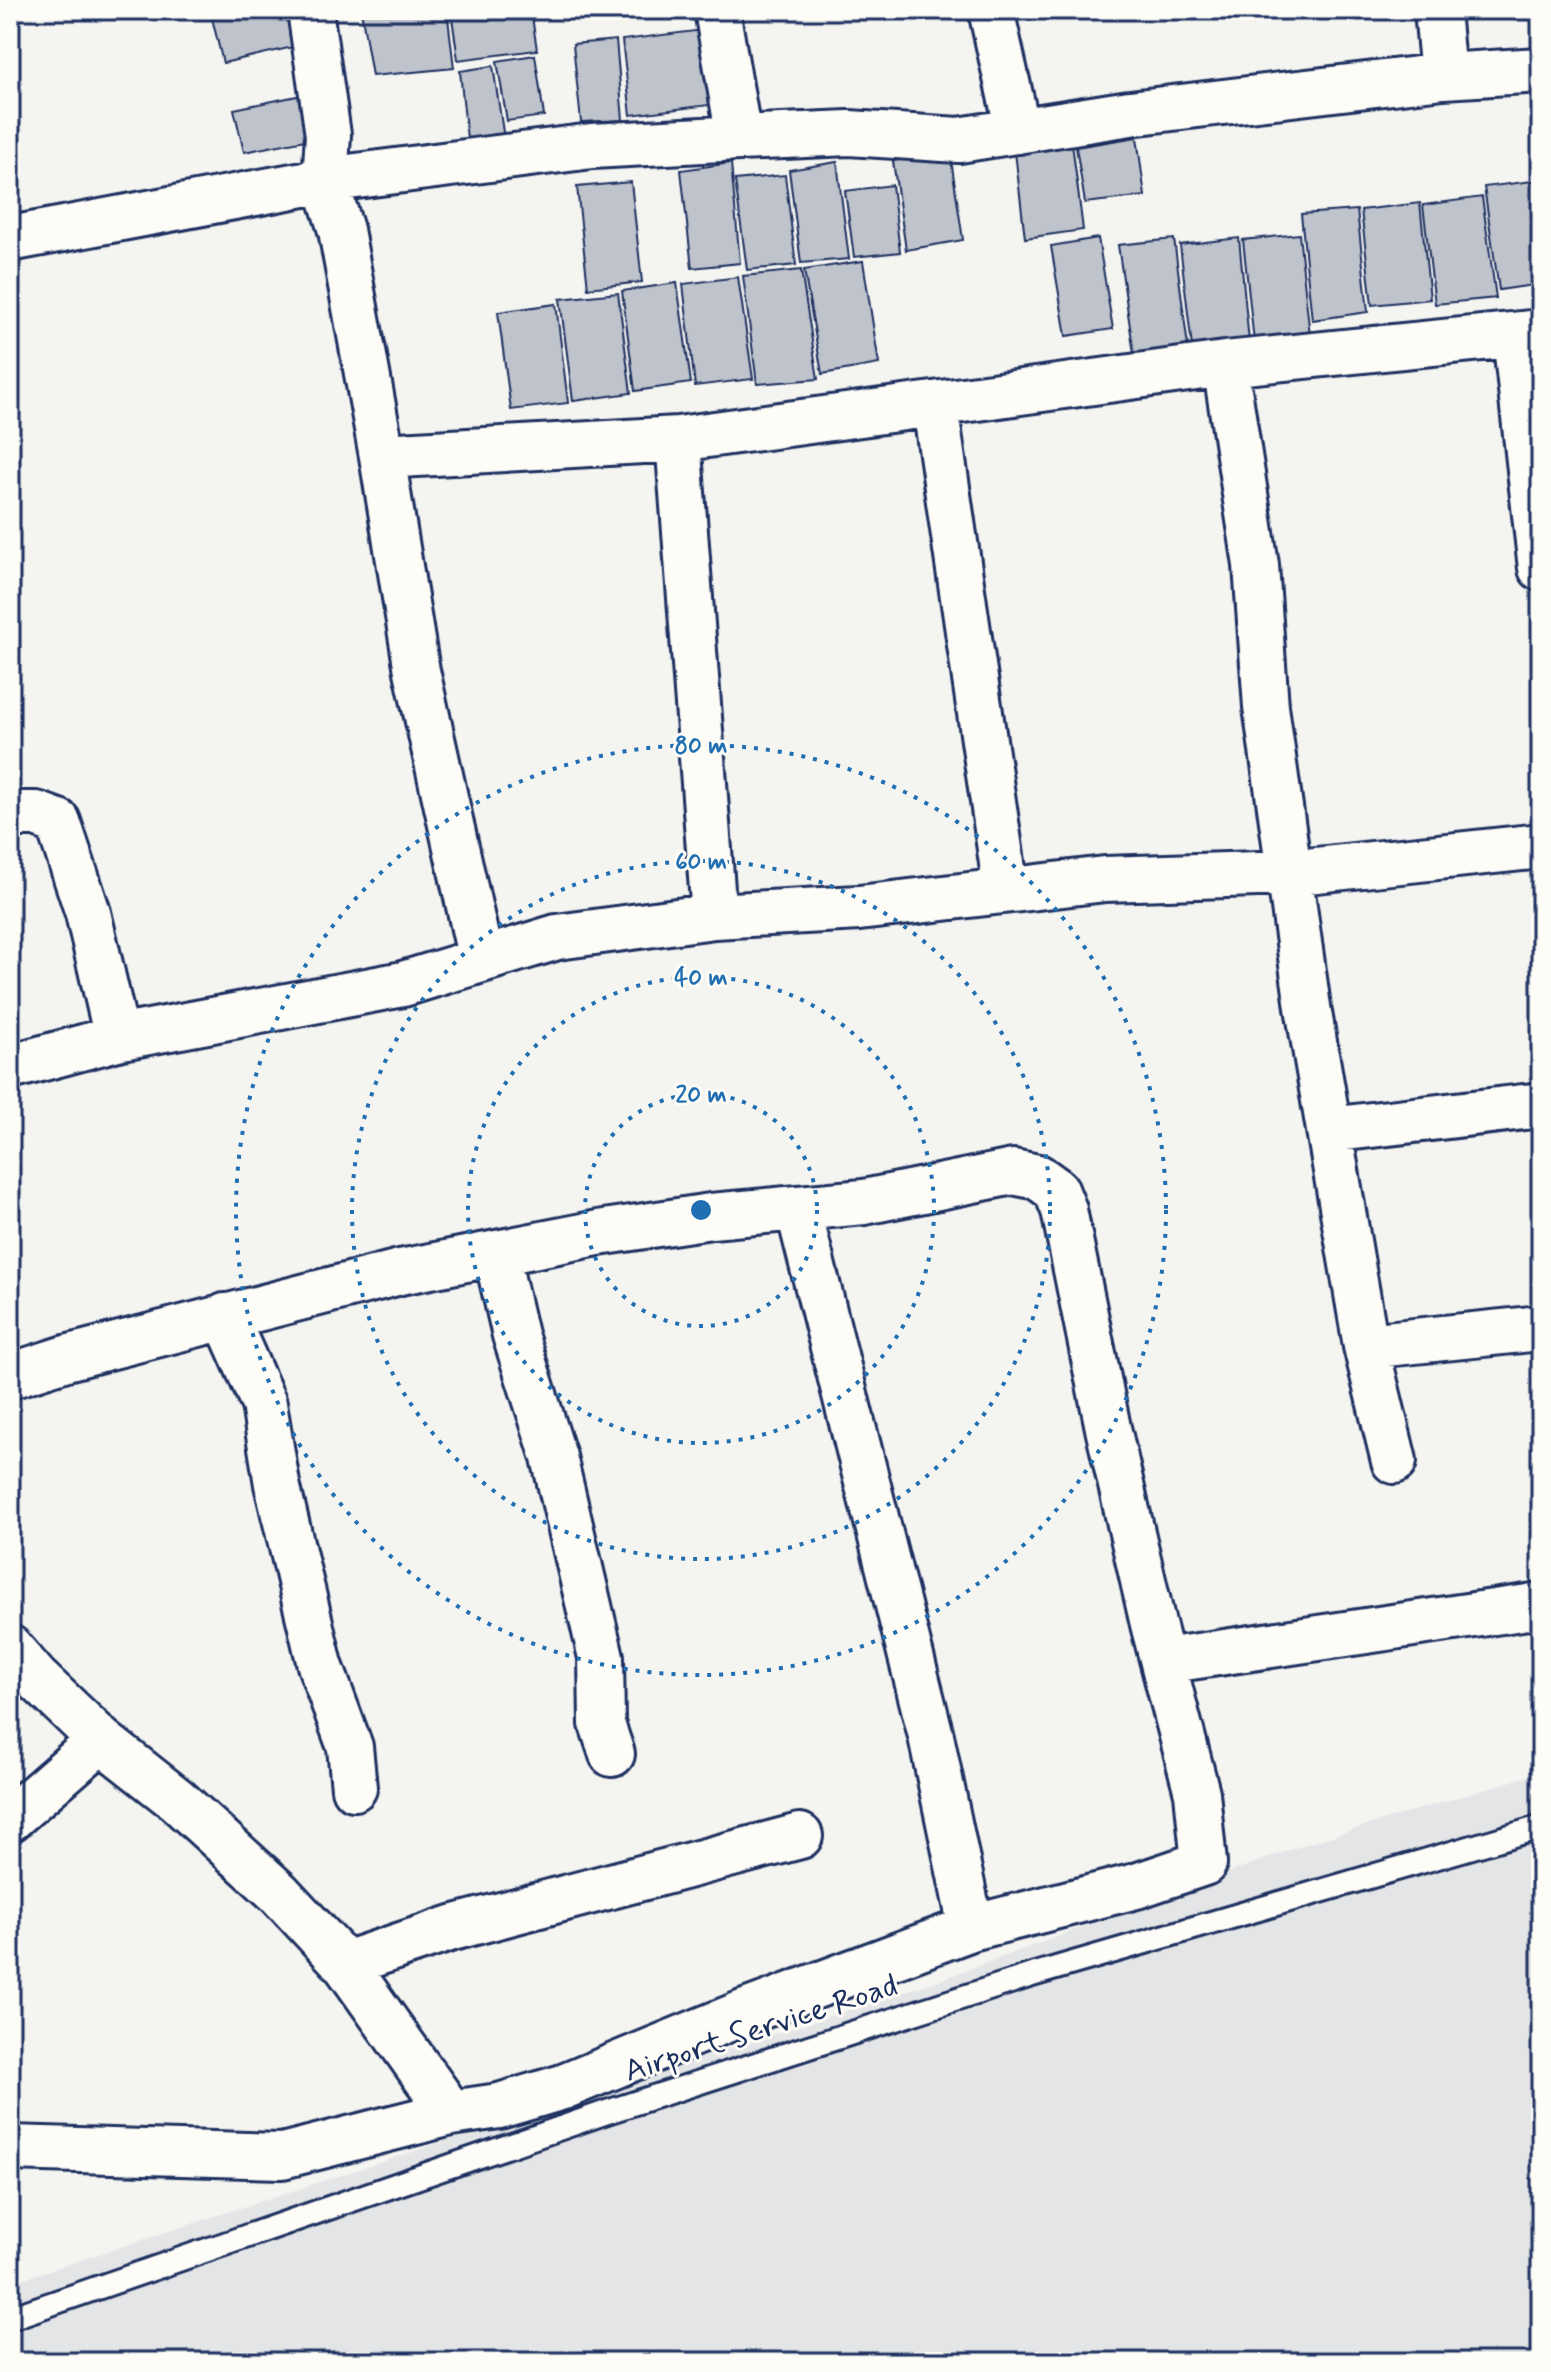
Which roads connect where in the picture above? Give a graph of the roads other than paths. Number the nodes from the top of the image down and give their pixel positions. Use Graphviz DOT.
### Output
graph roads {
  1 [pos="310,10"];
  2 [pos="717,10"];
  3 [pos="991,10"];
  4 [pos="1437,10"];
  5 [pos="1541,70"];
  6 [pos="1443,76"];
  7 [pos="1018,131"];
  8 [pos="739,138"];
  9 [pos="325,180"];
  10 [pos="10,239"];
  11 [pos="1528,334"];
  12 [pos="1225,364"];
  13 [pos="935,406"];
  14 [pos="678,439"];
  15 [pos="382,456"];
  16 [pos="1541,568"];
  17 [pos="10,814"];
  18 [pos="1541,846"];
  19 [pos="1288,873"];
  20 [pos="1006,890"];
  21 [pos="714,916"];
  22 [pos="481,960"];
  23 [pos="117,1038"];
  24 [pos="10,1067"];
  25 [pos="1541,1105"];
  26 [pos="1329,1130"];
  27 [pos="798,1208"];
  28 [pos="496,1253"];
  29 [pos="225,1316"];
  30 [pos="1541,1328"];
  31 [pos="1366,1346"];
  32 [pos="10,1376"];
  33 [pos="1394,1461"];
  34 [pos="1541,1605"];
  35 [pos="10,1648"];
  36 [pos="1164,1661"];
  37 [pos="101,1740"];
  38 [pos="612,1754"];
  39 [pos="354,1788"];
  40 [pos="10,1819"];
  41 [pos="1541,1827"];
  42 [pos="800,1836"];
  43 [pos="971,1928"];
  44 [pos="345,1964"];
  45 [pos="451,2113"];
  46 [pos="10,2148"];
  47 [pos="10,2318"];
  1 -- 9 [label="street"];
  2 -- 8 [label="street"];
  3 -- 7 [label="street"];
  4 -- 6 [label="street"];
  5 -- 6 [label="street"];
  6 -- 7 [label="street"];
  7 -- 8 [label="street"];
  8 -- 9 [label="street"];
  9 -- 10 [label="street"];
  9 -- 15 [label="street"];
  11 -- 12 [label="street"];
  11 -- 16 [label="street"];
  12 -- 13 [label="street"];
  12 -- 19 [label="street"];
  13 -- 14 [label="street"];
  13 -- 20 [label="street"];
  14 -- 15 [label="street"];
  14 -- 21 [label="street"];
  15 -- 22 [label="street"];
  17 -- 23 [label="street"];
  18 -- 19 [label="street"];
  19 -- 20 [label="street"];
  19 -- 26 [label="street"];
  20 -- 21 [label="street"];
  21 -- 22 [label="street"];
  22 -- 23 [label="street"];
  23 -- 24 [label="street"];
  25 -- 26 [label="street"];
  26 -- 31 [label="street"];
  27 -- 28 [label="street"];
  27 -- 36 [label="street"];
  27 -- 43 [label="street"];
  28 -- 29 [label="street"];
  28 -- 38 [label="street"];
  29 -- 32 [label="street"];
  29 -- 39 [label="street"];
  30 -- 31 [label="street"];
  31 -- 33 [label="street"];
  34 -- 36 [label="street"];
  35 -- 37 [label="street"];
  36 -- 43 [label="street"];
  37 -- 40 [label="street"];
  37 -- 44 [label="street"];
  41 -- 47 [label="lane, Airport Service Road"];
  42 -- 44 [label="street"];
  43 -- 45 [label="street"];
  44 -- 45 [label="street"];
  45 -- 46 [label="street"];
}
